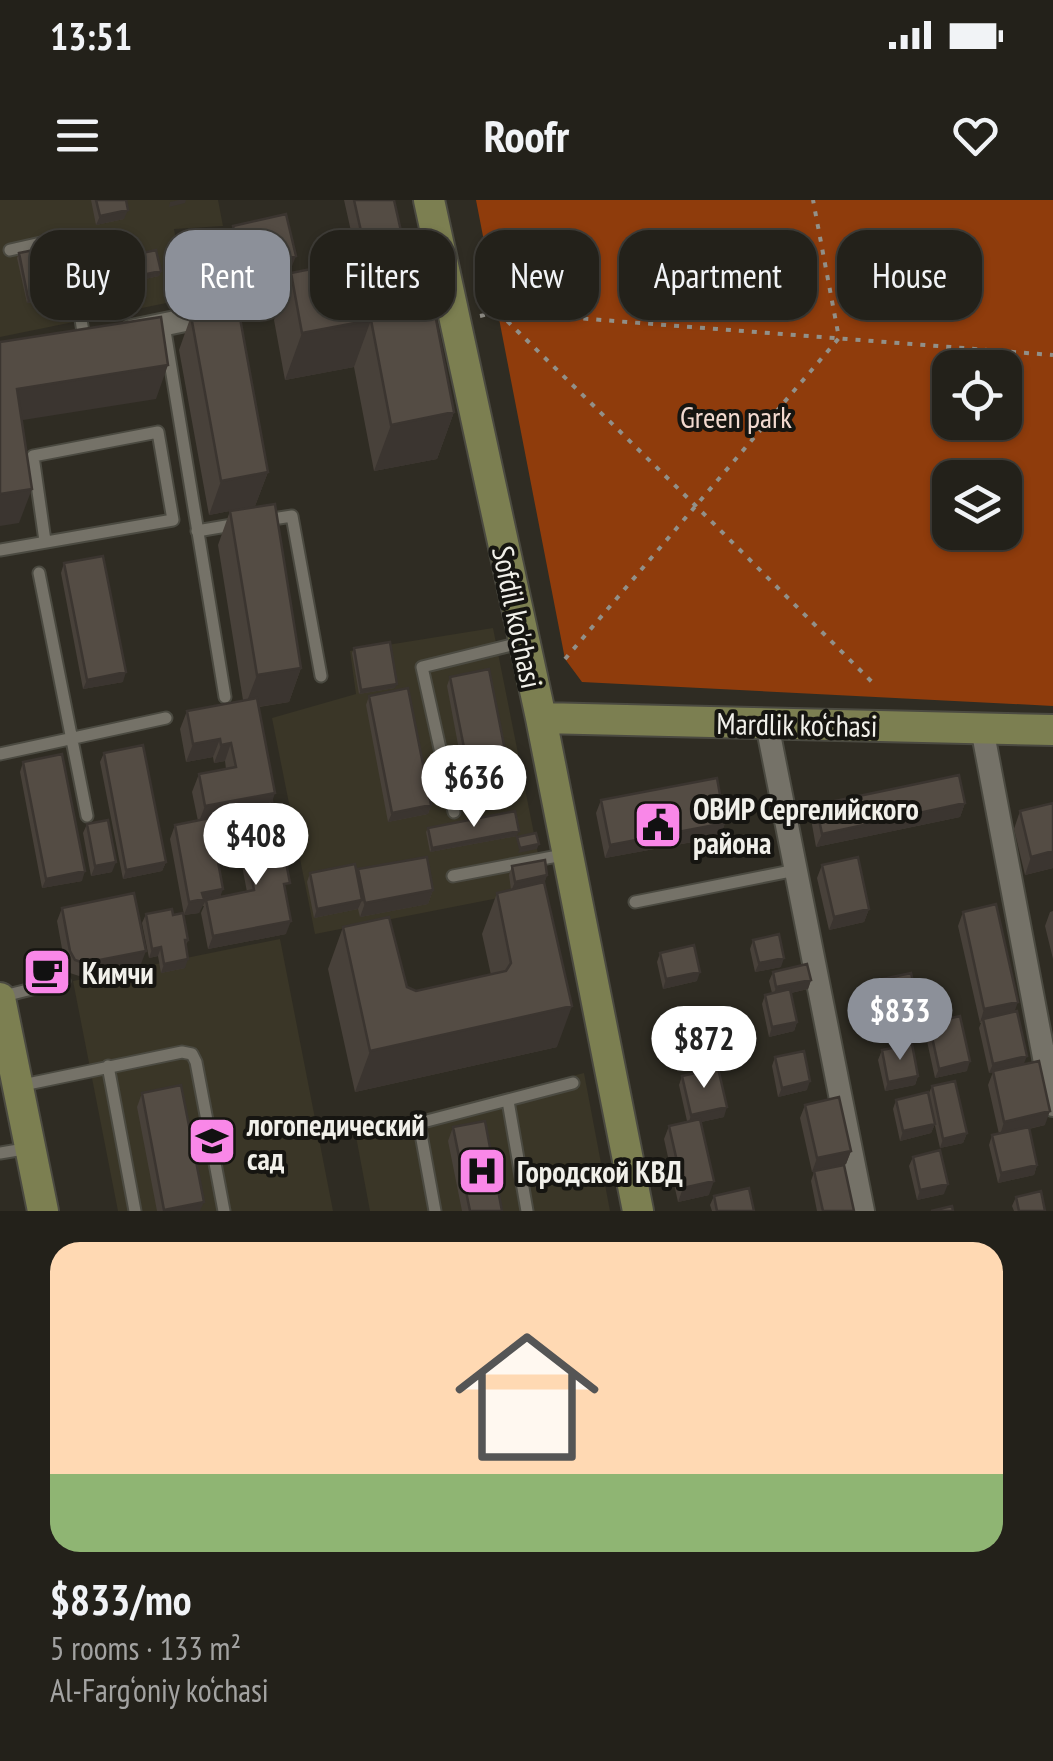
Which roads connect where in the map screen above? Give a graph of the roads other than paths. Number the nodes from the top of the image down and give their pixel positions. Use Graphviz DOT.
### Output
graph roads {
  1 [pos="429,200"];
  2 [pos="10,250"];
  3 [pos="310,294"];
  4 [pos="164,325"];
  5 [pos="91,337"];
  6 [pos="195,516"];
  7 [pos="173,520"];
  8 [pos="198,531"];
  9 [pos="45,541"];
  10 [pos="0,550"];
  11 [pos="39,573"];
  12 [pos="524,642"];
  13 [pos="321,676"];
  14 [pos="225,697"];
  15 [pos="166,718"];
  16 [pos="540,718"];
  17 [pos="767,724"];
  18 [pos="982,728"];
  19 [pos="1053,730"];
  20 [pos="71,739"];
  21 [pos="0,754"];
  22 [pos="454,812"];
  23 [pos="87,816"];
  24 [pos="568,854"];
  25 [pos="796,870"];
  26 [pos="454,876"];
  27 [pos="635,902"];
  28 [pos="64,982"];
  29 [pos="1,1012"];
  30 [pos="108,1066"];
  31 [pos="573,1082"];
  32 [pos="18,1086"];
  33 [pos="508,1101"];
  34 [pos="1053,1105"];
  35 [pos="15,1151"];
  36 [pos="43,1211"];
  37 [pos="135,1211"];
  38 [pos="224,1211"];
  39 [pos="435,1211"];
  40 [pos="527,1211"];
  41 [pos="638,1211"];
  42 [pos="863,1211"];
  1 -- 12 [label="street, Sofdil ko'chasi"];
  2 -- 5 [label="lane"];
  3 -- 4 [label="street"];
  4 -- 5 [label="street"];
  4 -- 6 [label="lane"];
  6 -- 7 [label="lane"];
  6 -- 8 [label="lane"];
  7 -- 9 [label="lane"];
  7 -- 9 [label="lane"];
  8 -- 13 [label="lane"];
  8 -- 14 [label="lane"];
  9 -- 10 [label="lane"];
  11 -- 20 [label="lane"];
  12 -- 16 [label="street, Sofdil ko'chasi"];
  12 -- 22 [label="lane"];
  15 -- 20 [label="lane"];
  16 -- 17 [label="street, Mardlik ko‘chasi"];
  16 -- 24 [label="street, Sofdil ko'chasi"];
  17 -- 18 [label="street, Mardlik ko‘chasi"];
  17 -- 25 [label="street"];
  18 -- 19 [label="street, Mardlik ko‘chasi"];
  18 -- 34 [label="street"];
  20 -- 21 [label="lane"];
  20 -- 23 [label="lane"];
  24 -- 26 [label="lane"];
  24 -- 41 [label="street, Sofdil ko'chasi"];
  25 -- 27 [label="lane"];
  25 -- 42 [label="street"];
  28 -- 29 [label="lane"];
  29 -- 32 [label="street"];
  30 -- 32 [label="lane"];
  30 -- 37 [label="lane"];
  30 -- 38 [label="lane"];
  31 -- 33 [label="lane"];
  32 -- 35 [label="street"];
  33 -- 39 [label="lane"];
  33 -- 40 [label="lane"];
  35 -- 36 [label="street"];
}
